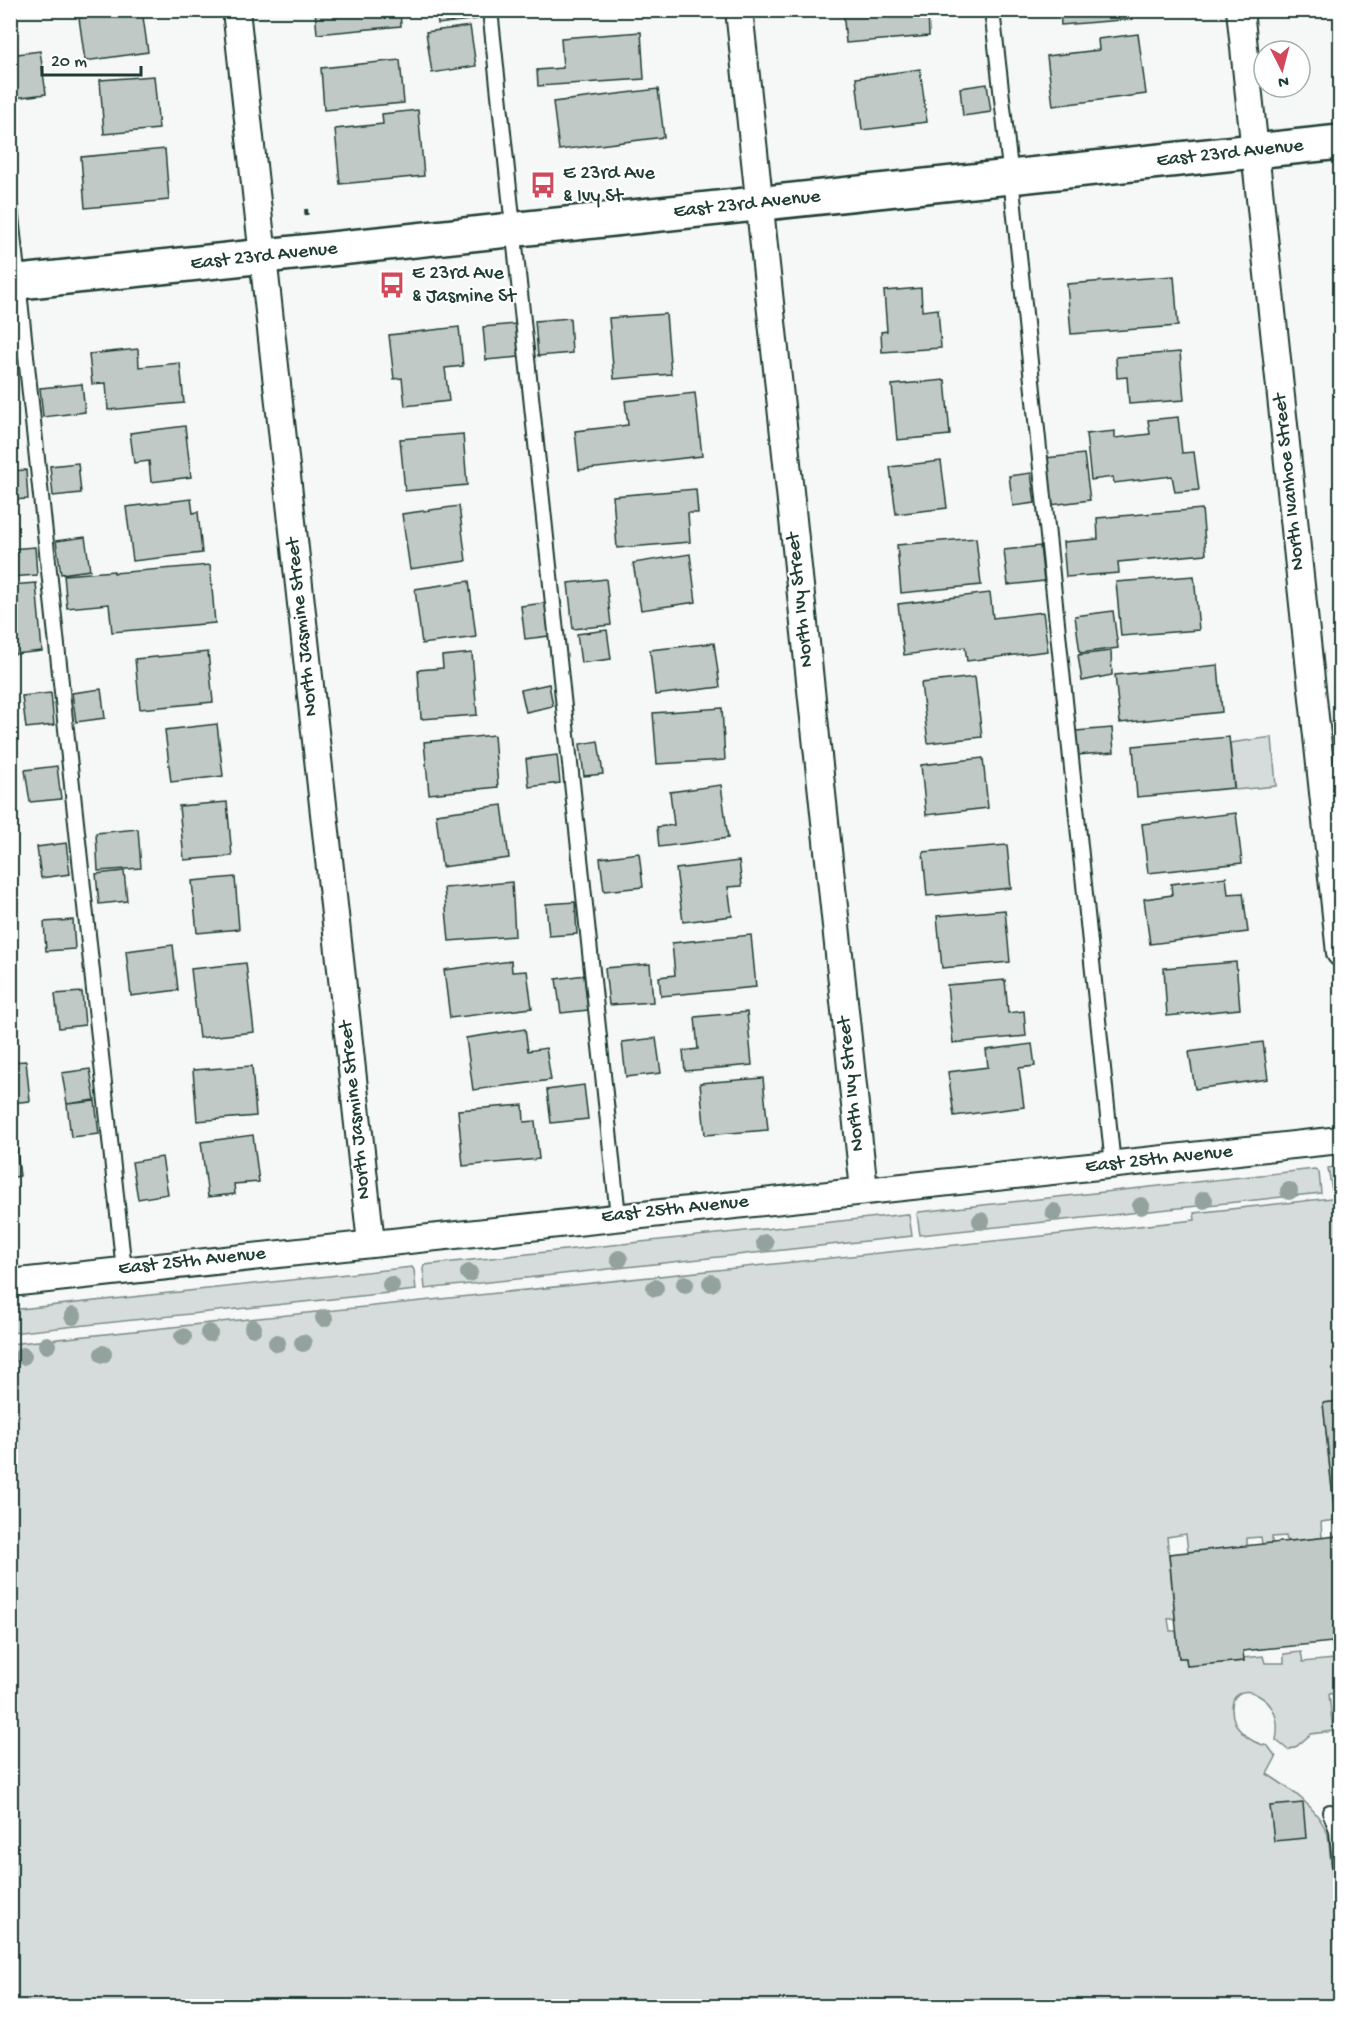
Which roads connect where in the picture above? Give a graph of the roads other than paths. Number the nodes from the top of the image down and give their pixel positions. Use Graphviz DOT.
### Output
graph roads {
  1 [pos="236,10"];
  2 [pos="490,10"];
  3 [pos="739,10"];
  4 [pos="992,10"];
  5 [pos="1240,10"];
  6 [pos="1341,142"];
  7 [pos="1255,152"];
  8 [pos="1011,178"];
  9 [pos="759,204"];
  10 [pos="10,207"];
  11 [pos="515,229"];
  12 [pos="263,257"];
  13 [pos="15,283"];
  14 [pos="1341,953"];
  15 [pos="1341,1140"];
  16 [pos="1113,1165"];
  17 [pos="864,1190"];
  18 [pos="618,1216"];
  19 [pos="371,1243"];
  20 [pos="124,1270"];
  21 [pos="10,1283"];
  22 [pos="1330,1812"];
  23 [pos="1341,1865"];
  1 -- 12 [label="street, North Jasmine Street"];
  2 -- 11 [label="lane"];
  3 -- 9 [label="street, North Ivy Street"];
  4 -- 8 [label="lane"];
  5 -- 7 [label="street, North Ivanhoe Street"];
  6 -- 7 [label="street, East 23rd Avenue"];
  7 -- 8 [label="street, East 23rd Avenue"];
  7 -- 14 [label="street, North Ivanhoe Street"];
  8 -- 9 [label="street, East 23rd Avenue"];
  8 -- 16 [label="lane"];
  9 -- 11 [label="street, East 23rd Avenue"];
  9 -- 17 [label="street, North Ivy Street"];
  10 -- 13 [label="lane"];
  11 -- 12 [label="street, East 23rd Avenue"];
  11 -- 18 [label="lane"];
  12 -- 13 [label="street, East 23rd Avenue"];
  12 -- 19 [label="street, North Jasmine Street"];
  13 -- 20 [label="lane"];
  15 -- 16 [label="street, East 25th Avenue"];
  16 -- 17 [label="street, East 25th Avenue"];
  17 -- 18 [label="street, East 25th Avenue"];
  18 -- 19 [label="street, East 25th Avenue"];
  19 -- 20 [label="street, East 25th Avenue"];
  20 -- 21 [label="street, East 25th Avenue"];
  22 -- 23 [label="lane"];
}
